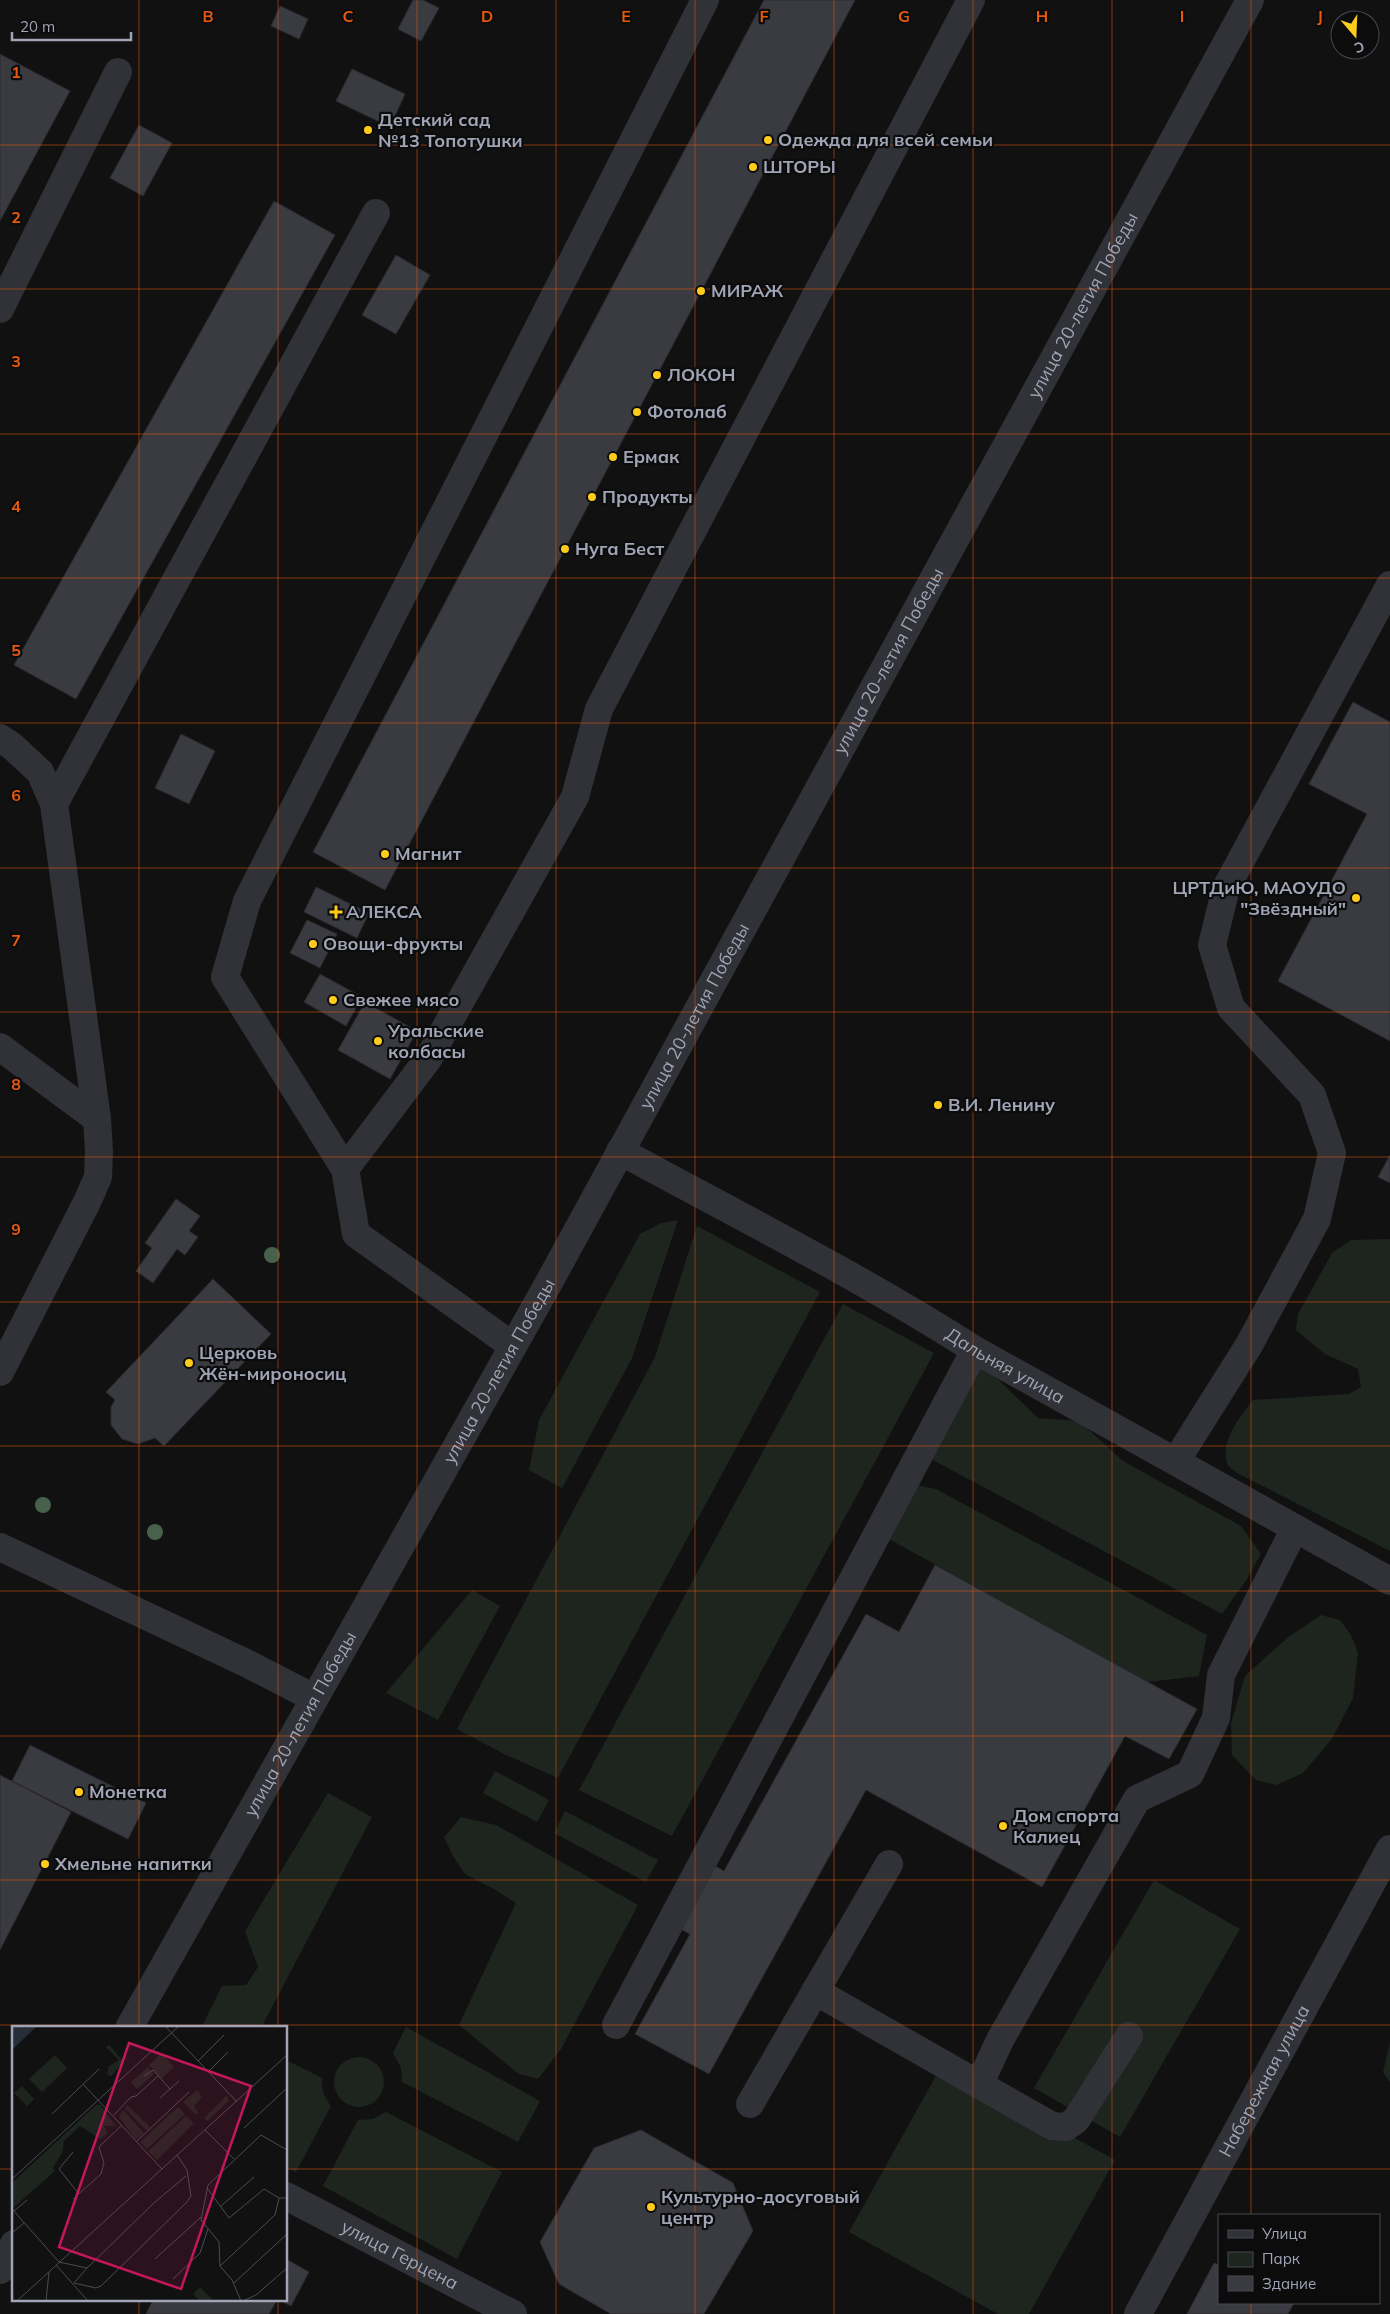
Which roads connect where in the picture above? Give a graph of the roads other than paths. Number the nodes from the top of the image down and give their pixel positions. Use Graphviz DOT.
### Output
graph roads {
  1 [pos="705,0"];
  2 [pos="971,0"];
  3 [pos="1250,0"];
  4 [pos="118,72"];
  5 [pos="376,213"];
  6 [pos="0,309"];
  7 [pos="1390,585"];
  8 [pos="1383,616"];
  9 [pos="0,738"];
  10 [pos="54,804"];
  11 [pos="0,1047"];
  12 [pos="97,1119"];
  13 [pos="620,1151"];
  14 [pos="345,1168"];
  15 [pos="512,1346"];
  16 [pos="975,1350"];
  17 [pos="0,1372"];
  18 [pos="1176,1461"];
  19 [pos="1295,1528"];
  20 [pos="0,1547"];
  21 [pos="1390,1581"];
  22 [pos="314,1698"];
  23 [pos="1390,1849"];
  24 [pos="889,1864"];
  25 [pos="815,1991"];
  26 [pos="616,2025"];
  27 [pos="130,2026"];
  28 [pos="1129,2036"];
  29 [pos="979,2085"];
  30 [pos="750,2104"];
  31 [pos="288,2197"];
  32 [pos="12,2248"];
  33 [pos="0,2270"];
  34 [pos="484,2307"];
  35 [pos="513,2314"];
  36 [pos="1138,2314"];
  1 -- 14 [label="street"];
  2 -- 14 [label="street"];
  3 -- 13 [label="street, улица 20-летия Победы"];
  4 -- 6 [label="street"];
  5 -- 10 [label="street"];
  7 -- 8 [label="street"];
  8 -- 18 [label="street"];
  9 -- 10 [label="street"];
  10 -- 12 [label="street"];
  11 -- 12 [label="street"];
  12 -- 17 [label="street"];
  13 -- 15 [label="street, улица 20-летия Победы"];
  13 -- 16 [label="street, Дальняя улица"];
  14 -- 15 [label="street"];
  15 -- 22 [label="street, улица 20-летия Победы"];
  16 -- 18 [label="street, Дальняя улица"];
  16 -- 26 [label="street"];
  18 -- 19 [label="street, Дальняя улица"];
  19 -- 21 [label="street, Дальняя улица"];
  19 -- 29 [label="street"];
  20 -- 22 [label="street"];
  22 -- 27 [label="street, улица 20-летия Победы"];
  23 -- 36 [label="street, Набережная улица"];
  24 -- 25 [label="street"];
  25 -- 29 [label="street"];
  25 -- 30 [label="street"];
  28 -- 29 [label="street"];
  31 -- 34 [label="street, улица Герцена"];
  32 -- 33 [label="street"];
  34 -- 35 [label="street, улица Герцена"];
}
